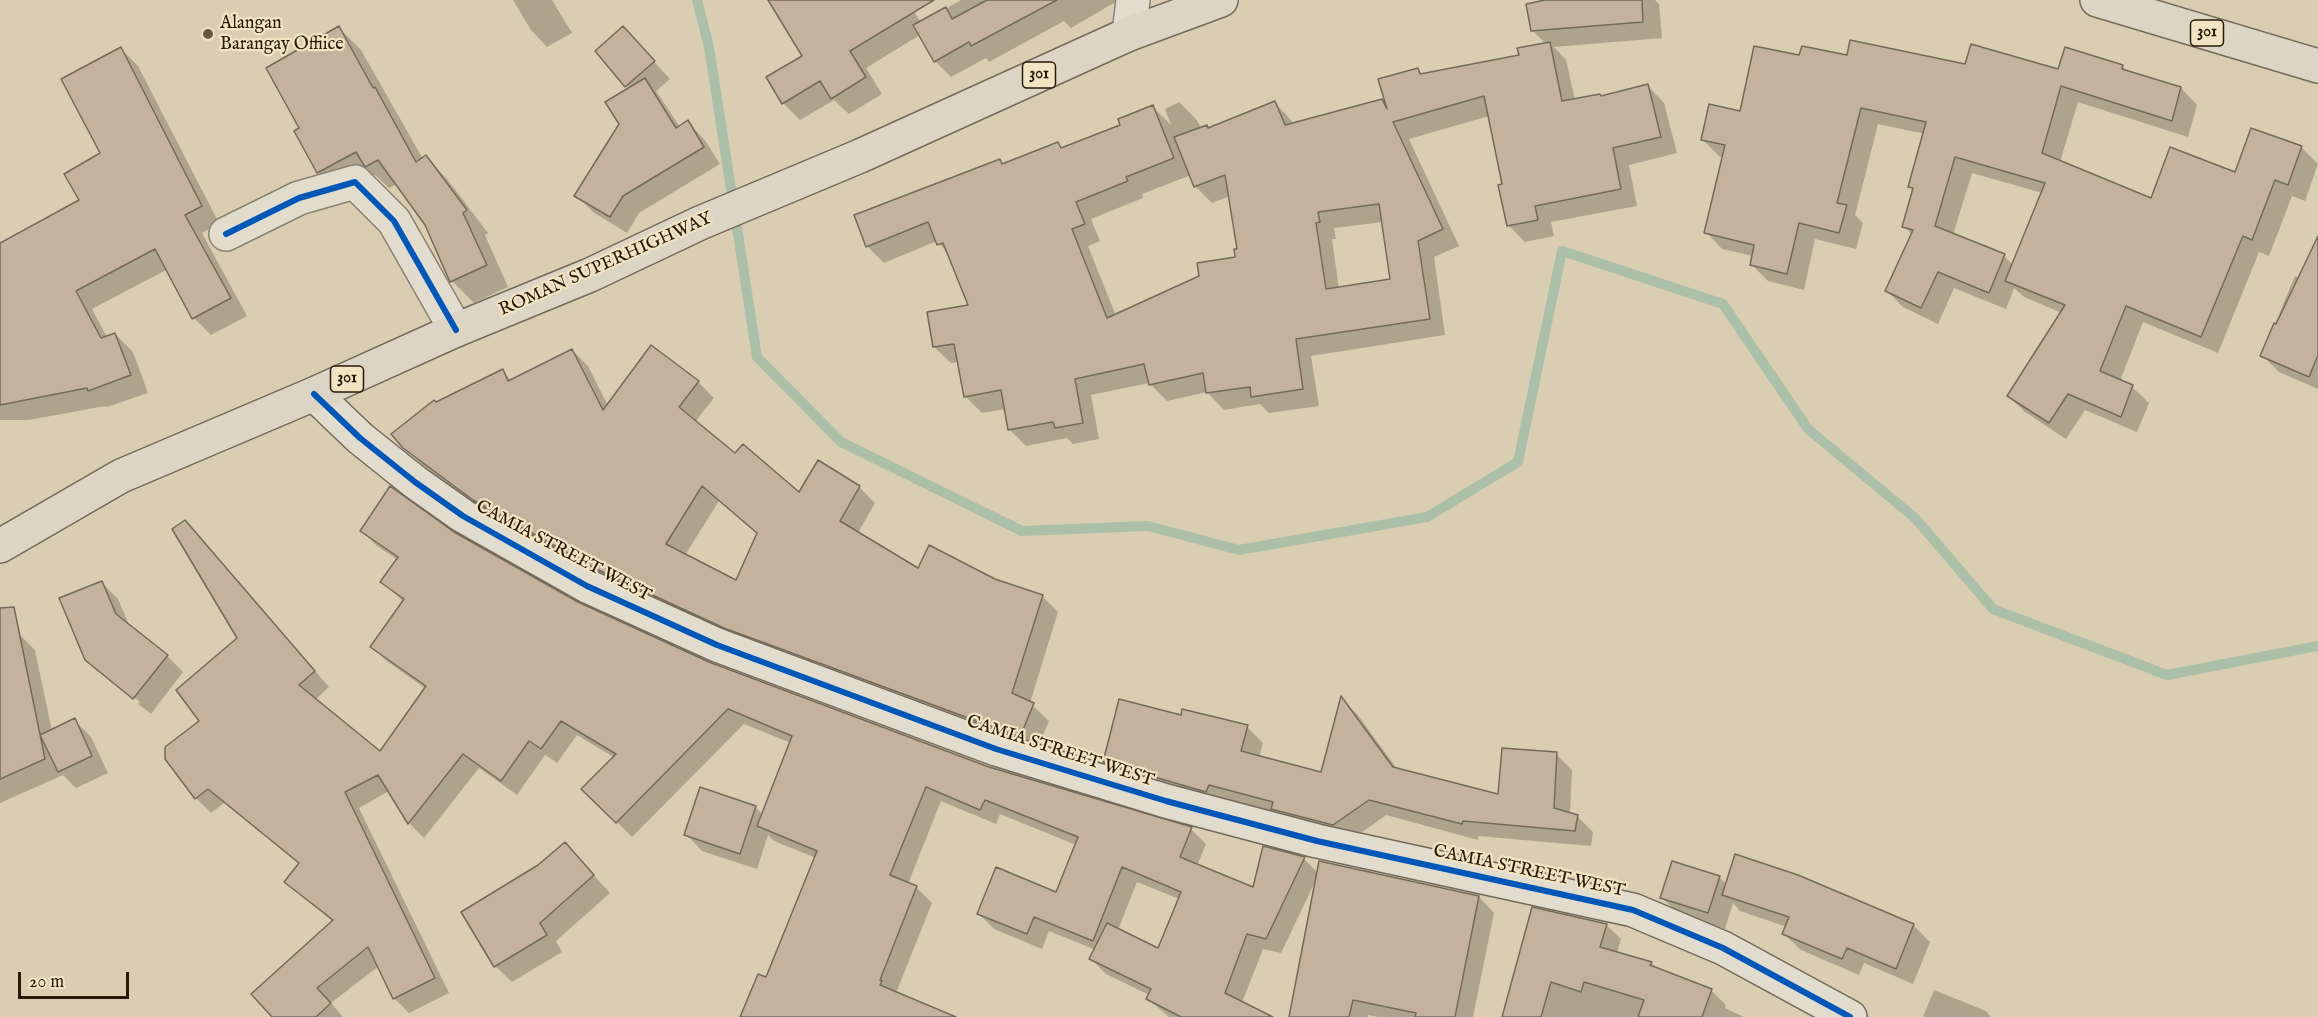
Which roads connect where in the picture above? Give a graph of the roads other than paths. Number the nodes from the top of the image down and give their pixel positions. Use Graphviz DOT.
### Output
graph roads {
  1 [pos="1133,0"];
  2 [pos="1221,0"];
  3 [pos="2097,0"];
  4 [pos="1129,34"];
  5 [pos="2318,66"];
  6 [pos="226,234"];
  7 [pos="456,330"];
  8 [pos="314,394"];
  9 [pos="0,546"];
  10 [pos="1850,1017"];
  1 -- 4 [label="street"];
  2 -- 4 [label="main road, ROMAN SUPERHIGHWAY / 301"];
  3 -- 5 [label="main road, 301"];
  4 -- 7 [label="main road, ROMAN SUPERHIGHWAY / 301"];
  6 -- 7 [label="street"];
  7 -- 8 [label="main road, ROMAN SUPERHIGHWAY / 301"];
  8 -- 9 [label="main road, ROMAN SUPERHIGHWAY / 301"];
  8 -- 10 [label="street, CAMIA STREET WEST"];
}
